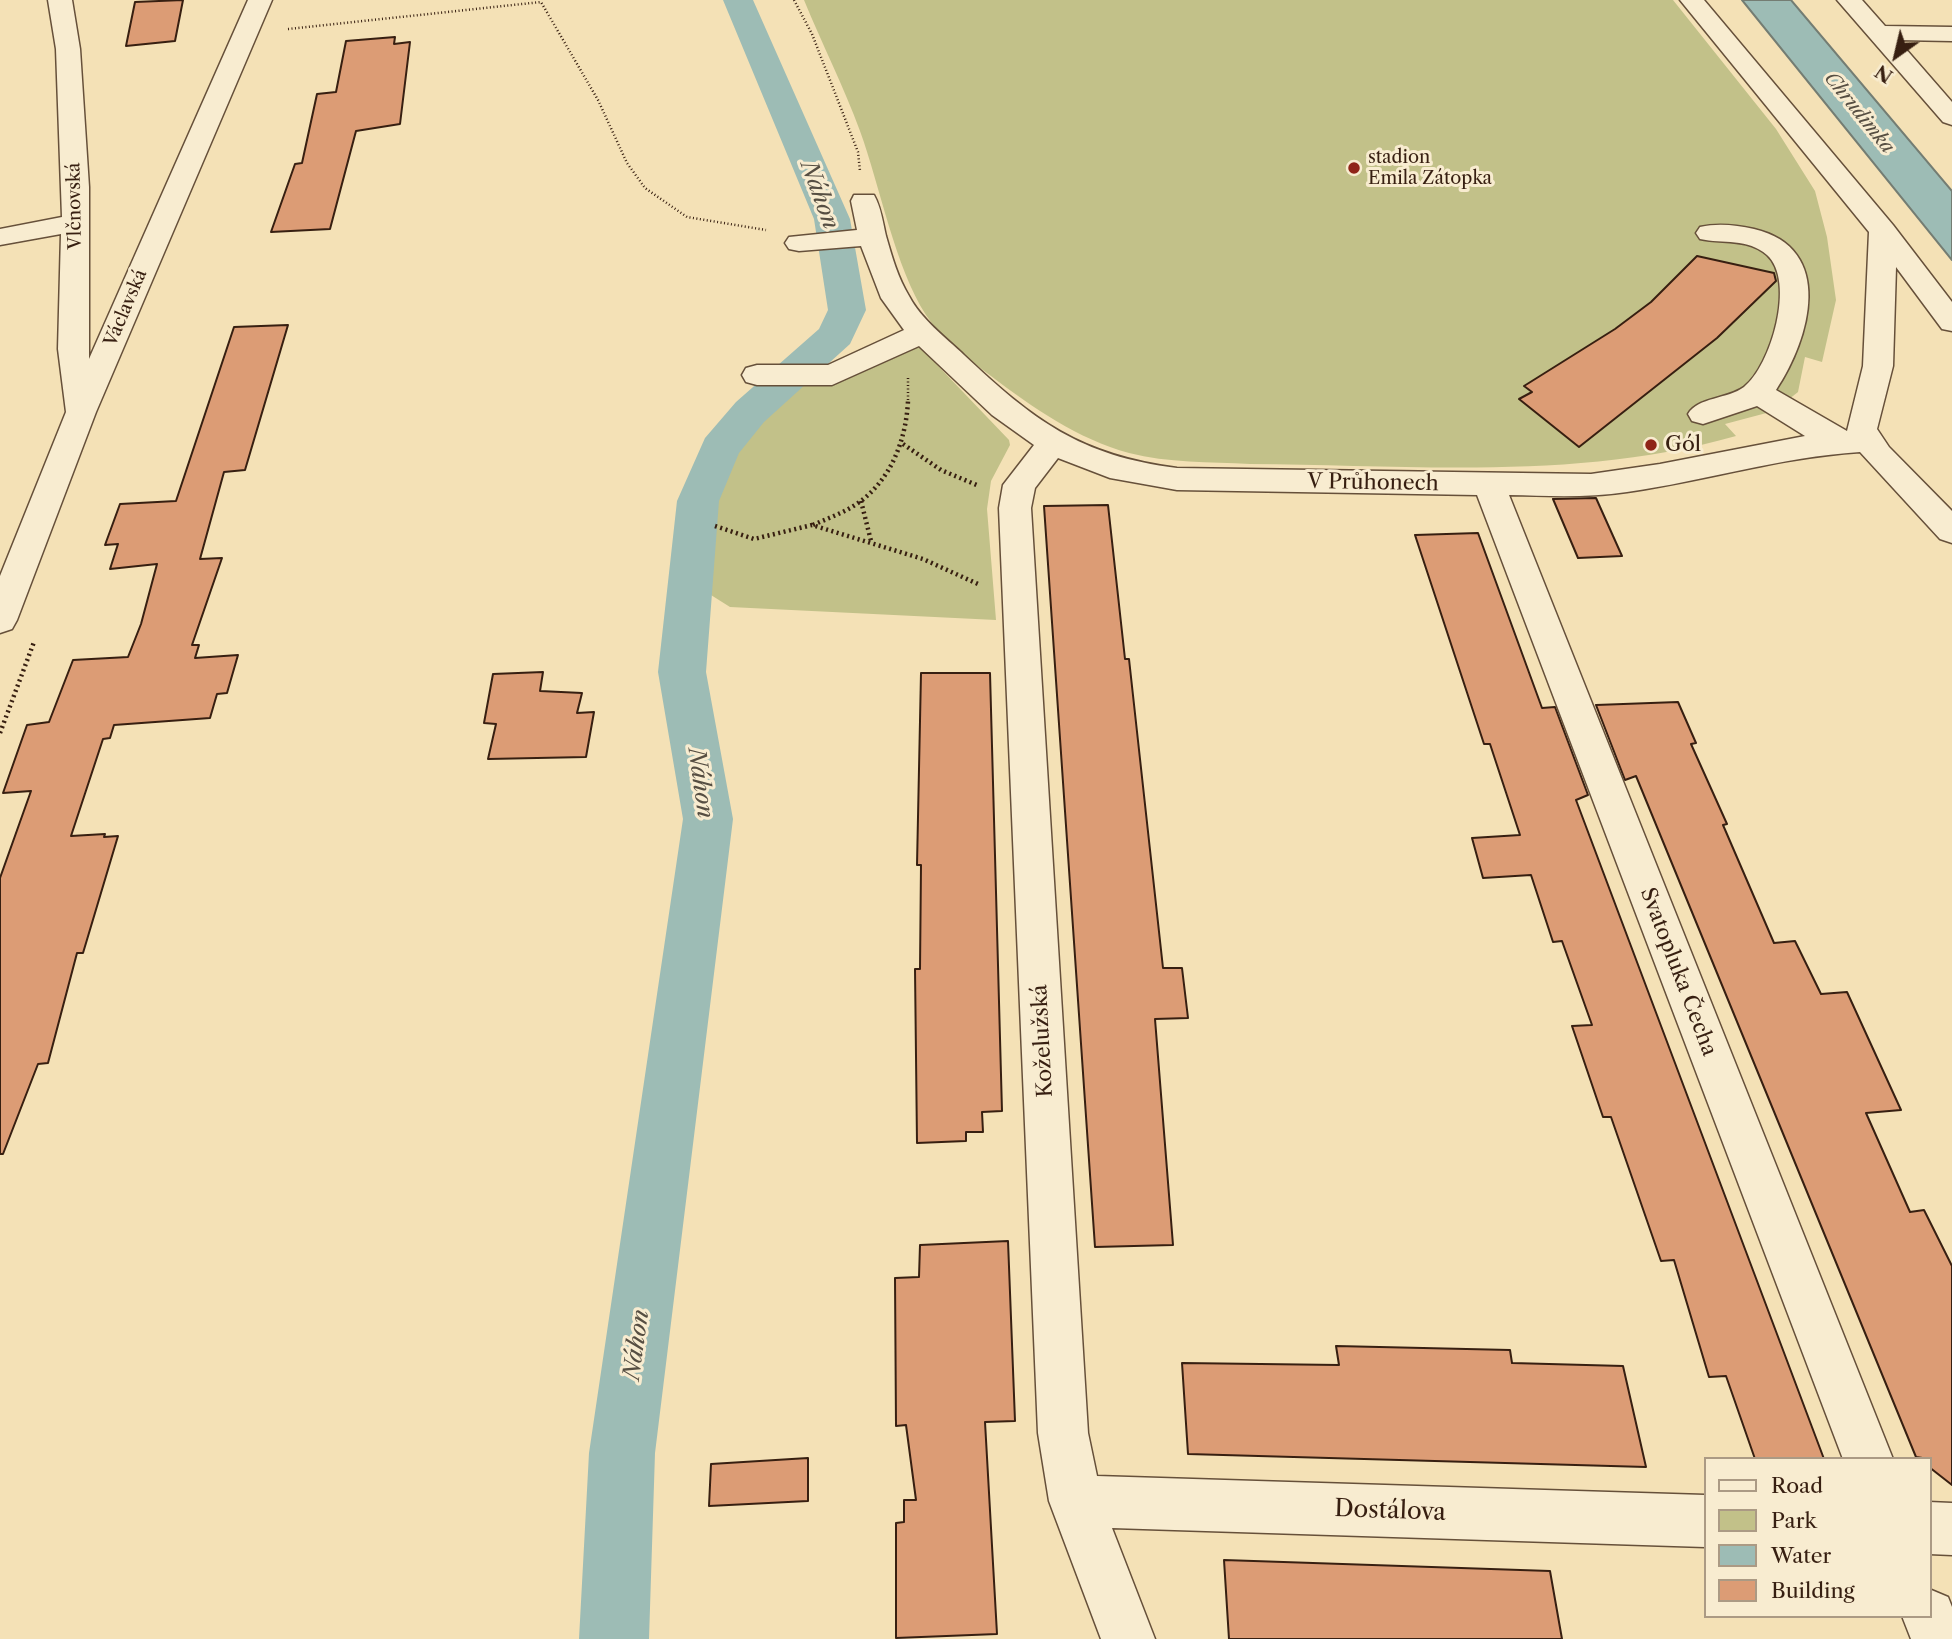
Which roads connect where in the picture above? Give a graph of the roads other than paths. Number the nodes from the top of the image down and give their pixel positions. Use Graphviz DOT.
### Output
graph roads {
  1 [pos="60,0"];
  2 [pos="260,0"];
  3 [pos="1692,0"];
  4 [pos="1849,0"];
  5 [pos="1878,33"];
  6 [pos="1952,34"];
  7 [pos="1952,117"];
  8 [pos="864,201"];
  9 [pos="76,223"];
  10 [pos="1883,231"];
  11 [pos="1710,233"];
  12 [pos="0,237"];
  13 [pos="862,238"];
  14 [pos="800,243"];
  15 [pos="1952,322"];
  16 [pos="914,337"];
  17 [pos="757,375"];
  18 [pos="1756,392"];
  19 [pos="81,412"];
  20 [pos="1703,414"];
  21 [pos="1851,441"];
  22 [pos="1051,445"];
  23 [pos="1489,485"];
  24 [pos="1952,531"];
  25 [pos="0,620"];
  26 [pos="1867,1457"];
  27 [pos="1075,1502"];
  28 [pos="1703,1521"];
  29 [pos="1931,1528"];
  30 [pos="1952,1529"];
  31 [pos="1930,1618"];
  32 [pos="1128,1639"];
  33 [pos="1938,1639"];
  1 -- 9 [label="street, Vlčnovská"];
  2 -- 19 [label="street, Václavská"];
  3 -- 10 [label="street"];
  4 -- 5 [label="street"];
  5 -- 6 [label="street"];
  5 -- 7 [label="street"];
  8 -- 13 [label="street, V Průhonech"];
  9 -- 12 [label="street"];
  9 -- 19 [label="street, Vlčnovská"];
  10 -- 15 [label="street"];
  10 -- 21 [label="street"];
  11 -- 18 [label="street"];
  13 -- 14 [label="street"];
  13 -- 16 [label="street, V Průhonech"];
  16 -- 17 [label="street"];
  16 -- 22 [label="street, V Průhonech"];
  18 -- 20 [label="street"];
  18 -- 21 [label="street"];
  19 -- 25 [label="street, Václavská"];
  21 -- 23 [label="street, V Průhonech"];
  21 -- 24 [label="street"];
  22 -- 23 [label="street, V Průhonech"];
  22 -- 27 [label="street, Koželužská"];
  23 -- 26 [label="street, Svatopluka Čecha"];
  27 -- 28 [label="street, Dostálova"];
  27 -- 32 [label="street, Koželužská"];
  29 -- 30 [label="street"];
  31 -- 33 [label="street"];
}
